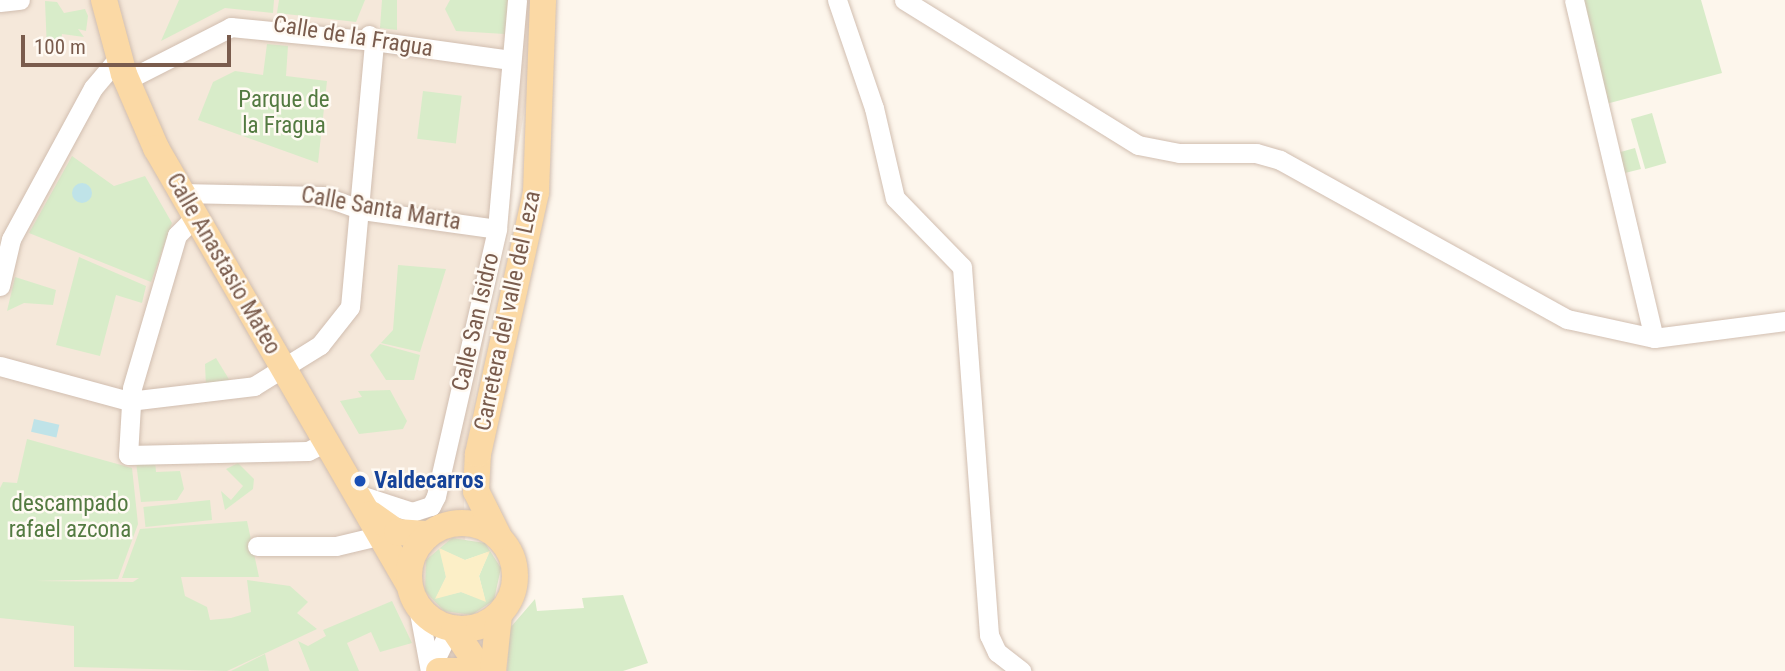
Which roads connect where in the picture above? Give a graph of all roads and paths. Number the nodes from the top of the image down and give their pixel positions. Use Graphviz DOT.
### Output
graph roads {
  1 [pos="20,0"];
  2 [pos="104,0"];
  3 [pos="517,0"];
  4 [pos="543,0"];
  5 [pos="837,0"];
  6 [pos="904,0"];
  7 [pos="1574,0"];
  8 [pos="0,2"];
  9 [pos="374,41"];
  10 [pos="511,60"];
  11 [pos="123,70"];
  12 [pos="180,192"];
  13 [pos="362,210"];
  14 [pos="195,217"];
  15 [pos="497,229"];
  16 [pos="0,286"];
  17 [pos="1785,321"];
  18 [pos="1654,338"];
  19 [pos="0,366"];
  20 [pos="284,367"];
  21 [pos="129,401"];
  22 [pos="328,441"];
  23 [pos="478,454"];
  24 [pos="376,519"];
  25 [pos="437,530"];
  26 [pos="499,537"];
  27 [pos="257,546"];
  28 [pos="413,595"];
  29 [pos="499,615"];
  30 [pos="452,629"];
  31 [pos="430,671"];
  32 [pos="439,671"];
  33 [pos="468,671"];
  34 [pos="482,671"];
  35 [pos="493,671"];
  36 [pos="1021,671"];
  1 -- 8 [label="street"];
  2 -- 11 [label="main road, Calle Anastasio Mateo"];
  3 -- 10 [label="street, Calle San Isidro"];
  4 -- 23 [label="main road, Carretera del valle del Leza"];
  5 -- 36 [label="street"];
  6 -- 18 [label="street"];
  7 -- 18 [label="street"];
  9 -- 10 [label="street, Calle de la Fragua"];
  9 -- 11 [label="street, Calle de la Fragua"];
  9 -- 13 [label="street"];
  10 -- 15 [label="street, Calle San Isidro"];
  11 -- 12 [label="main road, Calle Anastasio Mateo"];
  11 -- 16 [label="street"];
  12 -- 13 [label="street, Calle Santa Marta"];
  12 -- 14 [label="main road, Calle Anastasio Mateo"];
  13 -- 15 [label="street, Calle Santa Marta"];
  13 -- 20 [label="street"];
  14 -- 20 [label="main road, Calle Anastasio Mateo"];
  14 -- 21 [label="street"];
  15 -- 24 [label="street, Calle San Isidro"];
  17 -- 18 [label="street"];
  19 -- 21 [label="street"];
  20 -- 21 [label="street"];
  20 -- 22 [label="main road, Calle Anastasio Mateo"];
  21 -- 22 [label="street"];
  22 -- 24 [label="main road, Calle Anastasio Mateo"];
  23 -- 25 [label="main road"];
  23 -- 26 [label="main road"];
  24 -- 25 [label="main road"];
  24 -- 27 [label="street"];
  24 -- 28 [label="main road, Calle Anastasio Mateo"];
  25 -- 26 [label="main road"];
  25 -- 28 [label="main road"];
  26 -- 29 [label="main road"];
  28 -- 30 [label="main road"];
  28 -- 31 [label="street"];
  29 -- 30 [label="main road"];
  29 -- 35 [label="main road"];
  30 -- 31 [label="street"];
  30 -- 34 [label="main road"];
  32 -- 33 [label="main road"];
}
